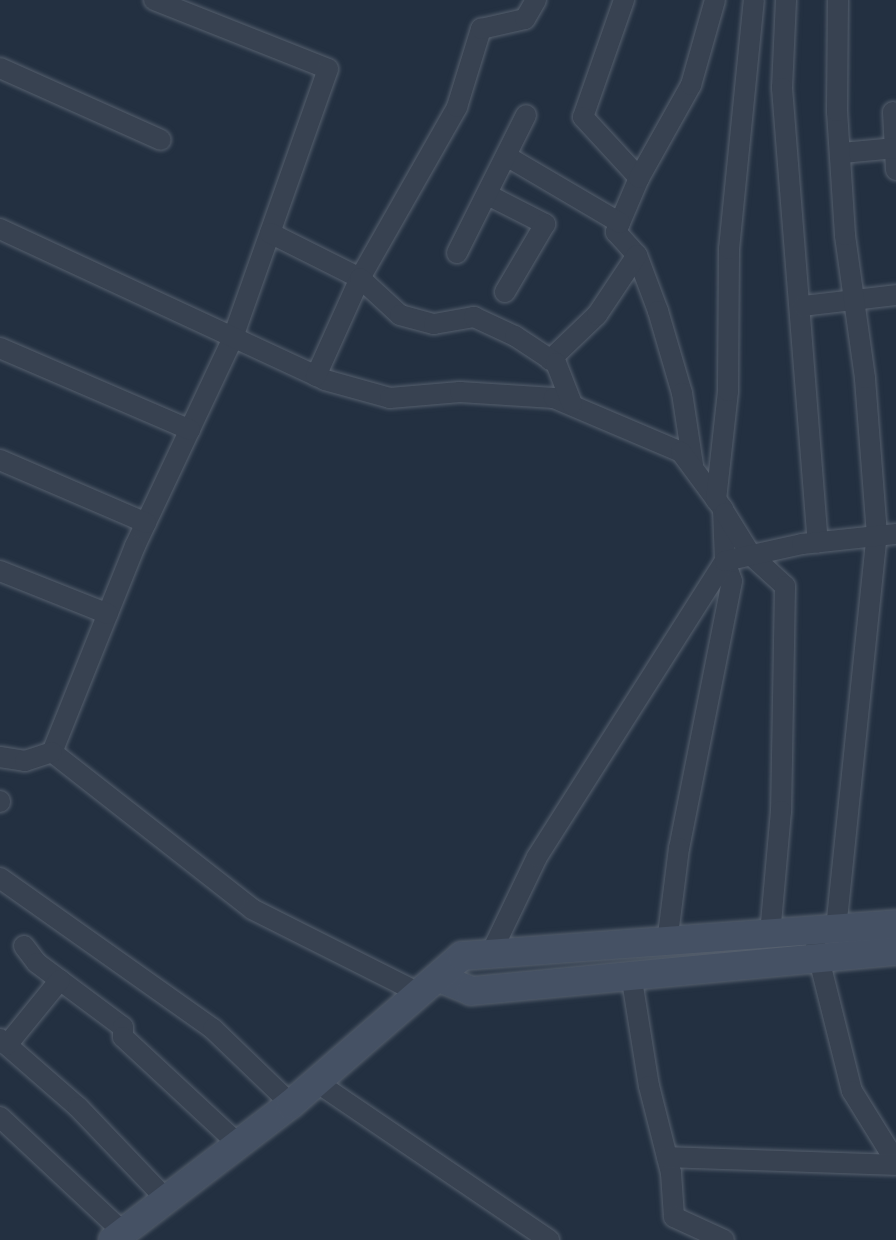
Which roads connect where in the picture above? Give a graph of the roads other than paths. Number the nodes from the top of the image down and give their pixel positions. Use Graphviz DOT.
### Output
graph roads {
  1 [pos="154,0"];
  2 [pos="536,0"];
  3 [pos="624,0"];
  4 [pos="715,0"];
  5 [pos="754,0"];
  6 [pos="786,0"];
  7 [pos="838,0"];
  8 [pos="0,68"];
  9 [pos="893,112"];
  10 [pos="526,115"];
  11 [pos="161,140"];
  12 [pos="896,148"];
  13 [pos="842,153"];
  14 [pos="508,157"];
  15 [pos="896,170"];
  16 [pos="639,178"];
  17 [pos="490,196"];
  18 [pos="620,223"];
  19 [pos="0,229"];
  20 [pos="270,233"];
  21 [pos="457,253"];
  22 [pos="637,255"];
  23 [pos="360,278"];
  24 [pos="505,292"];
  25 [pos="896,295"];
  26 [pos="854,300"];
  27 [pos="803,306"];
  28 [pos="232,340"];
  29 [pos="0,348"];
  30 [pos="550,360"];
  31 [pos="316,376"];
  32 [pos="572,404"];
  33 [pos="190,430"];
  34 [pos="0,460"];
  35 [pos="694,469"];
  36 [pos="720,505"];
  37 [pos="146,523"];
  38 [pos="886,534"];
  39 [pos="818,543"];
  40 [pos="751,555"];
  41 [pos="725,561"];
  42 [pos="1,576"];
  43 [pos="108,614"];
  44 [pos="52,752"];
  45 [pos="0,757"];
  46 [pos="0,878"];
  47 [pos="896,924"];
  48 [pos="770,934"];
  49 [pos="823,940"];
  50 [pos="667,943"];
  51 [pos="24,946"];
  52 [pos="896,951"];
  53 [pos="491,953"];
  54 [pos="631,974"];
  55 [pos="442,979"];
  56 [pos="60,980"];
  57 [pos="417,992"];
  58 [pos="3,1042"];
  59 [pos="315,1081"];
  60 [pos="291,1104"];
  61 [pos="0,1117"];
  62 [pos="238,1144"];
  63 [pos="667,1157"];
  64 [pos="896,1164"];
  65 [pos="166,1199"];
  66 [pos="118,1236"];
  67 [pos="539,1238"];
  68 [pos="724,1240"];
  1 -- 20 [label="street"];
  2 -- 23 [label="street"];
  3 -- 16 [label="street"];
  4 -- 16 [label="street"];
  5 -- 36 [label="street"];
  6 -- 27 [label="street"];
  7 -- 13 [label="street"];
  8 -- 11 [label="street"];
  9 -- 12 [label="street"];
  10 -- 14 [label="street"];
  12 -- 13 [label="street"];
  12 -- 15 [label="street"];
  13 -- 26 [label="street"];
  14 -- 17 [label="street"];
  14 -- 18 [label="street"];
  16 -- 18 [label="street"];
  17 -- 21 [label="street"];
  17 -- 24 [label="street"];
  18 -- 22 [label="street"];
  19 -- 28 [label="street"];
  20 -- 23 [label="street"];
  20 -- 28 [label="street"];
  22 -- 30 [label="street"];
  22 -- 35 [label="street"];
  23 -- 30 [label="street"];
  23 -- 31 [label="street"];
  25 -- 26 [label="street"];
  26 -- 27 [label="street"];
  26 -- 38 [label="street"];
  27 -- 39 [label="street"];
  28 -- 31 [label="street"];
  28 -- 33 [label="street"];
  29 -- 33 [label="street"];
  30 -- 32 [label="street"];
  31 -- 32 [label="street"];
  32 -- 35 [label="street"];
  33 -- 37 [label="street"];
  34 -- 37 [label="street"];
  35 -- 36 [label="street"];
  36 -- 40 [label="street"];
  36 -- 41 [label="street"];
  37 -- 43 [label="street"];
  38 -- 39 [label="street"];
  38 -- 49 [label="street"];
  39 -- 40 [label="street"];
  40 -- 41 [label="street"];
  40 -- 48 [label="street"];
  41 -- 50 [label="street"];
  41 -- 53 [label="street"];
  42 -- 43 [label="street"];
  43 -- 44 [label="street"];
  44 -- 45 [label="street"];
  44 -- 57 [label="street"];
  46 -- 60 [label="street"];
  47 -- 49 [label="main road"];
  48 -- 49 [label="main road"];
  48 -- 50 [label="main road"];
  49 -- 52 [label="main road"];
  49 -- 54 [label="main road"];
  49 -- 64 [label="street"];
  50 -- 53 [label="main road"];
  51 -- 56 [label="street"];
  53 -- 55 [label="main road"];
  54 -- 55 [label="main road"];
  54 -- 63 [label="street"];
  55 -- 57 [label="main road"];
  56 -- 58 [label="street"];
  56 -- 62 [label="street"];
  57 -- 59 [label="main road"];
  58 -- 65 [label="street"];
  59 -- 60 [label="main road"];
  59 -- 67 [label="street"];
  60 -- 62 [label="main road"];
  61 -- 66 [label="street"];
  62 -- 65 [label="main road"];
  63 -- 64 [label="street"];
  63 -- 68 [label="street"];
  65 -- 66 [label="main road"];
}
